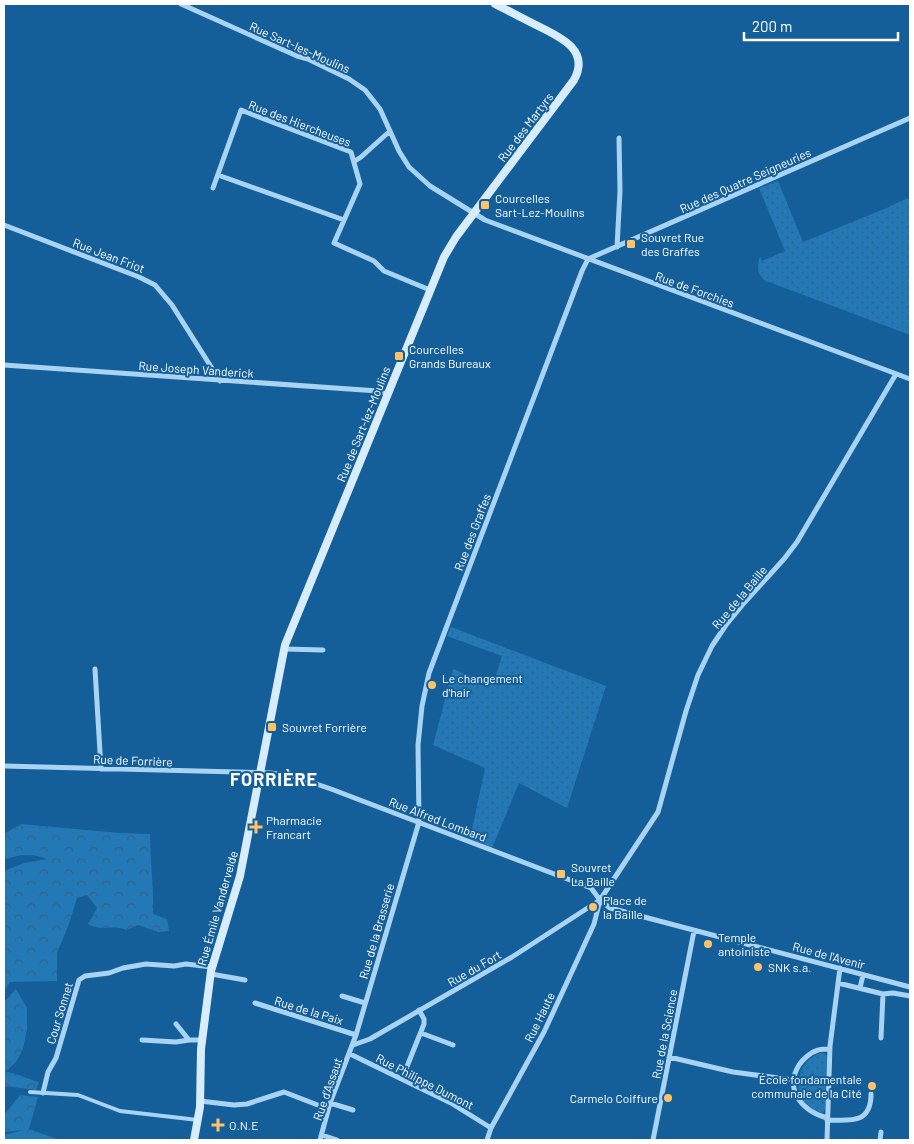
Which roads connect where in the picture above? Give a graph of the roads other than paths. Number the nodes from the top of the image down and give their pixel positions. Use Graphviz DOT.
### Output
graph roads {
  1 [pos="181,4"];
  2 [pos="495,4"];
  3 [pos="910,118"];
  4 [pos="390,131"];
  5 [pos="619,138"];
  6 [pos="355,161"];
  7 [pos="218,175"];
  8 [pos="213,188"];
  9 [pos="474,213"];
  10 [pos="344,220"];
  11 [pos="4,226"];
  12 [pos="617,247"];
  13 [pos="588,259"];
  14 [pos="430,290"];
  15 [pos="4,365"];
  16 [pos="896,374"];
  17 [pos="910,379"];
  18 [pos="220,380"];
  19 [pos="387,394"];
  20 [pos="284,649"];
  21 [pos="323,650"];
  22 [pos="95,669"];
  23 [pos="4,766"];
  24 [pos="101,769"];
  25 [pos="261,773"];
  26 [pos="419,822"];
  27 [pos="600,900"];
  28 [pos="694,931"];
  29 [pos="840,968"];
  30 [pos="211,971"];
  31 [pos="863,975"];
  32 [pos="245,980"];
  33 [pos="838,983"];
  34 [pos="910,987"];
  35 [pos="860,988"];
  36 [pos="883,994"];
  37 [pos="342,996"];
  38 [pos="910,996"];
  39 [pos="366,1003"];
  40 [pos="255,1004"];
  41 [pos="420,1010"];
  42 [pos="176,1024"];
  43 [pos="421,1033"];
  44 [pos="356,1035"];
  45 [pos="881,1038"];
  46 [pos="142,1040"];
  47 [pos="189,1040"];
  48 [pos="203,1040"];
  49 [pos="353,1045"];
  50 [pos="453,1045"];
  51 [pos="830,1049"];
  52 [pos="350,1054"];
  53 [pos="670,1057"];
  54 [pos="402,1079"];
  55 [pos="793,1080"];
  56 [pos="30,1092"];
  57 [pos="44,1093"];
  58 [pos="871,1094"];
  59 [pos="200,1101"];
  60 [pos="330,1103"];
  61 [pos="328,1109"];
  62 [pos="353,1110"];
  63 [pos="827,1119"];
  64 [pos="198,1120"];
  65 [pos="491,1128"];
  66 [pos="881,1132"];
  67 [pos="321,1138"];
  68 [pos="194,1140"];
  69 [pos="337,1140"];
  70 [pos="487,1140"];
  71 [pos="653,1140"];
  72 [pos="827,1140"];
  73 [pos="880,1140"];
  1 -- 4 [label="street, Rue Sart-les-Moulins"];
  2 -- 9 [label="main road, Rue des Martyrs"];
  3 -- 12 [label="street, Rue des Quatre Seigneuries"];
  4 -- 6 [label="street"];
  4 -- 9 [label="street, Rue Sart-les-Moulins"];
  5 -- 12 [label="street"];
  6 -- 7 [label="street, Rue des Hiercheuses"];
  6 -- 10 [label="street"];
  7 -- 8 [label="street, Rue des Hiercheuses"];
  7 -- 10 [label="street"];
  9 -- 13 [label="street, Rue de Forchies"];
  9 -- 14 [label="main road, Rue de Sart-lez-Moulins"];
  10 -- 14 [label="street"];
  11 -- 18 [label="street, Rue Jean Friot"];
  12 -- 13 [label="street, Rue des Quatre Seigneuries"];
  13 -- 16 [label="street, Rue de Forchies"];
  13 -- 26 [label="street, Rue des Graffes"];
  14 -- 19 [label="main road, Rue de Sart-lez-Moulins"];
  15 -- 18 [label="street, Rue Joseph Vanderick"];
  16 -- 17 [label="street, Rue de Forchies"];
  16 -- 27 [label="street, Rue de la Baille"];
  18 -- 19 [label="street, Rue Joseph Vanderick"];
  19 -- 20 [label="main road, Rue de Sart-lez-Moulins"];
  20 -- 21 [label="street"];
  20 -- 25 [label="main road, Rue de Sart-lez-Moulins"];
  22 -- 24 [label="street"];
  23 -- 24 [label="street, Rue de Forrière"];
  24 -- 25 [label="street, Rue de Forrière"];
  25 -- 26 [label="street, Rue Alfred Lombard"];
  25 -- 30 [label="main road, Rue Émile Vandervelde"];
  26 -- 27 [label="street, Rue Alfred Lombard"];
  26 -- 39 [label="street, Rue de la Brasserie"];
  27 -- 28 [label="street, Rue de l'Avenir"];
  27 -- 41 [label="street, Rue du Fort"];
  27 -- 65 [label="street, Rue Haute"];
  28 -- 29 [label="street, Rue de l'Avenir"];
  28 -- 53 [label="street, Rue de la Science"];
  29 -- 31 [label="street, Rue de l'Avenir"];
  29 -- 33 [label="street"];
  30 -- 32 [label="street"];
  30 -- 48 [label="main road, Rue Émile Vandervelde"];
  30 -- 57 [label="street, Cour Sonnet"];
  31 -- 34 [label="street, Rue de l'Avenir"];
  31 -- 35 [label="street"];
  33 -- 35 [label="street, Rue de l'Avenir"];
  33 -- 51 [label="street"];
  35 -- 36 [label="street, Rue de l'Avenir"];
  36 -- 38 [label="street, Rue de l'Avenir"];
  36 -- 45 [label="street"];
  37 -- 39 [label="street"];
  39 -- 44 [label="street, Rue de la Brasserie"];
  40 -- 44 [label="street, Rue de la Paix"];
  41 -- 43 [label="street"];
  41 -- 49 [label="street, Rue du Fort"];
  42 -- 47 [label="street"];
  43 -- 50 [label="street"];
  43 -- 54 [label="street"];
  44 -- 49 [label="street, Rue de la Brasserie"];
  46 -- 47 [label="street"];
  47 -- 48 [label="street"];
  48 -- 59 [label="main road, Rue Émile Vandervelde"];
  49 -- 52 [label="street, Rue d'Assaut"];
  51 -- 55 [label="street"];
  51 -- 63 [label="street"];
  52 -- 54 [label="street, Rue Philippe Dumont"];
  52 -- 60 [label="street, Rue d'Assaut"];
  53 -- 55 [label="street"];
  53 -- 71 [label="street, Rue de la Science"];
  54 -- 65 [label="street, Rue Philippe Dumont"];
  55 -- 63 [label="street"];
  56 -- 57 [label="street"];
  57 -- 64 [label="street"];
  58 -- 63 [label="street"];
  59 -- 61 [label="street"];
  59 -- 64 [label="main road, Rue Émile Vandervelde"];
  60 -- 61 [label="street, Rue d'Assaut"];
  60 -- 62 [label="street"];
  61 -- 67 [label="street, Rue d'Assaut"];
  63 -- 72 [label="street"];
  64 -- 68 [label="main road, Rue Émile Vandervelde"];
  65 -- 70 [label="street, Rue Haute"];
  66 -- 73 [label="street"];
  67 -- 69 [label="street"];
}
